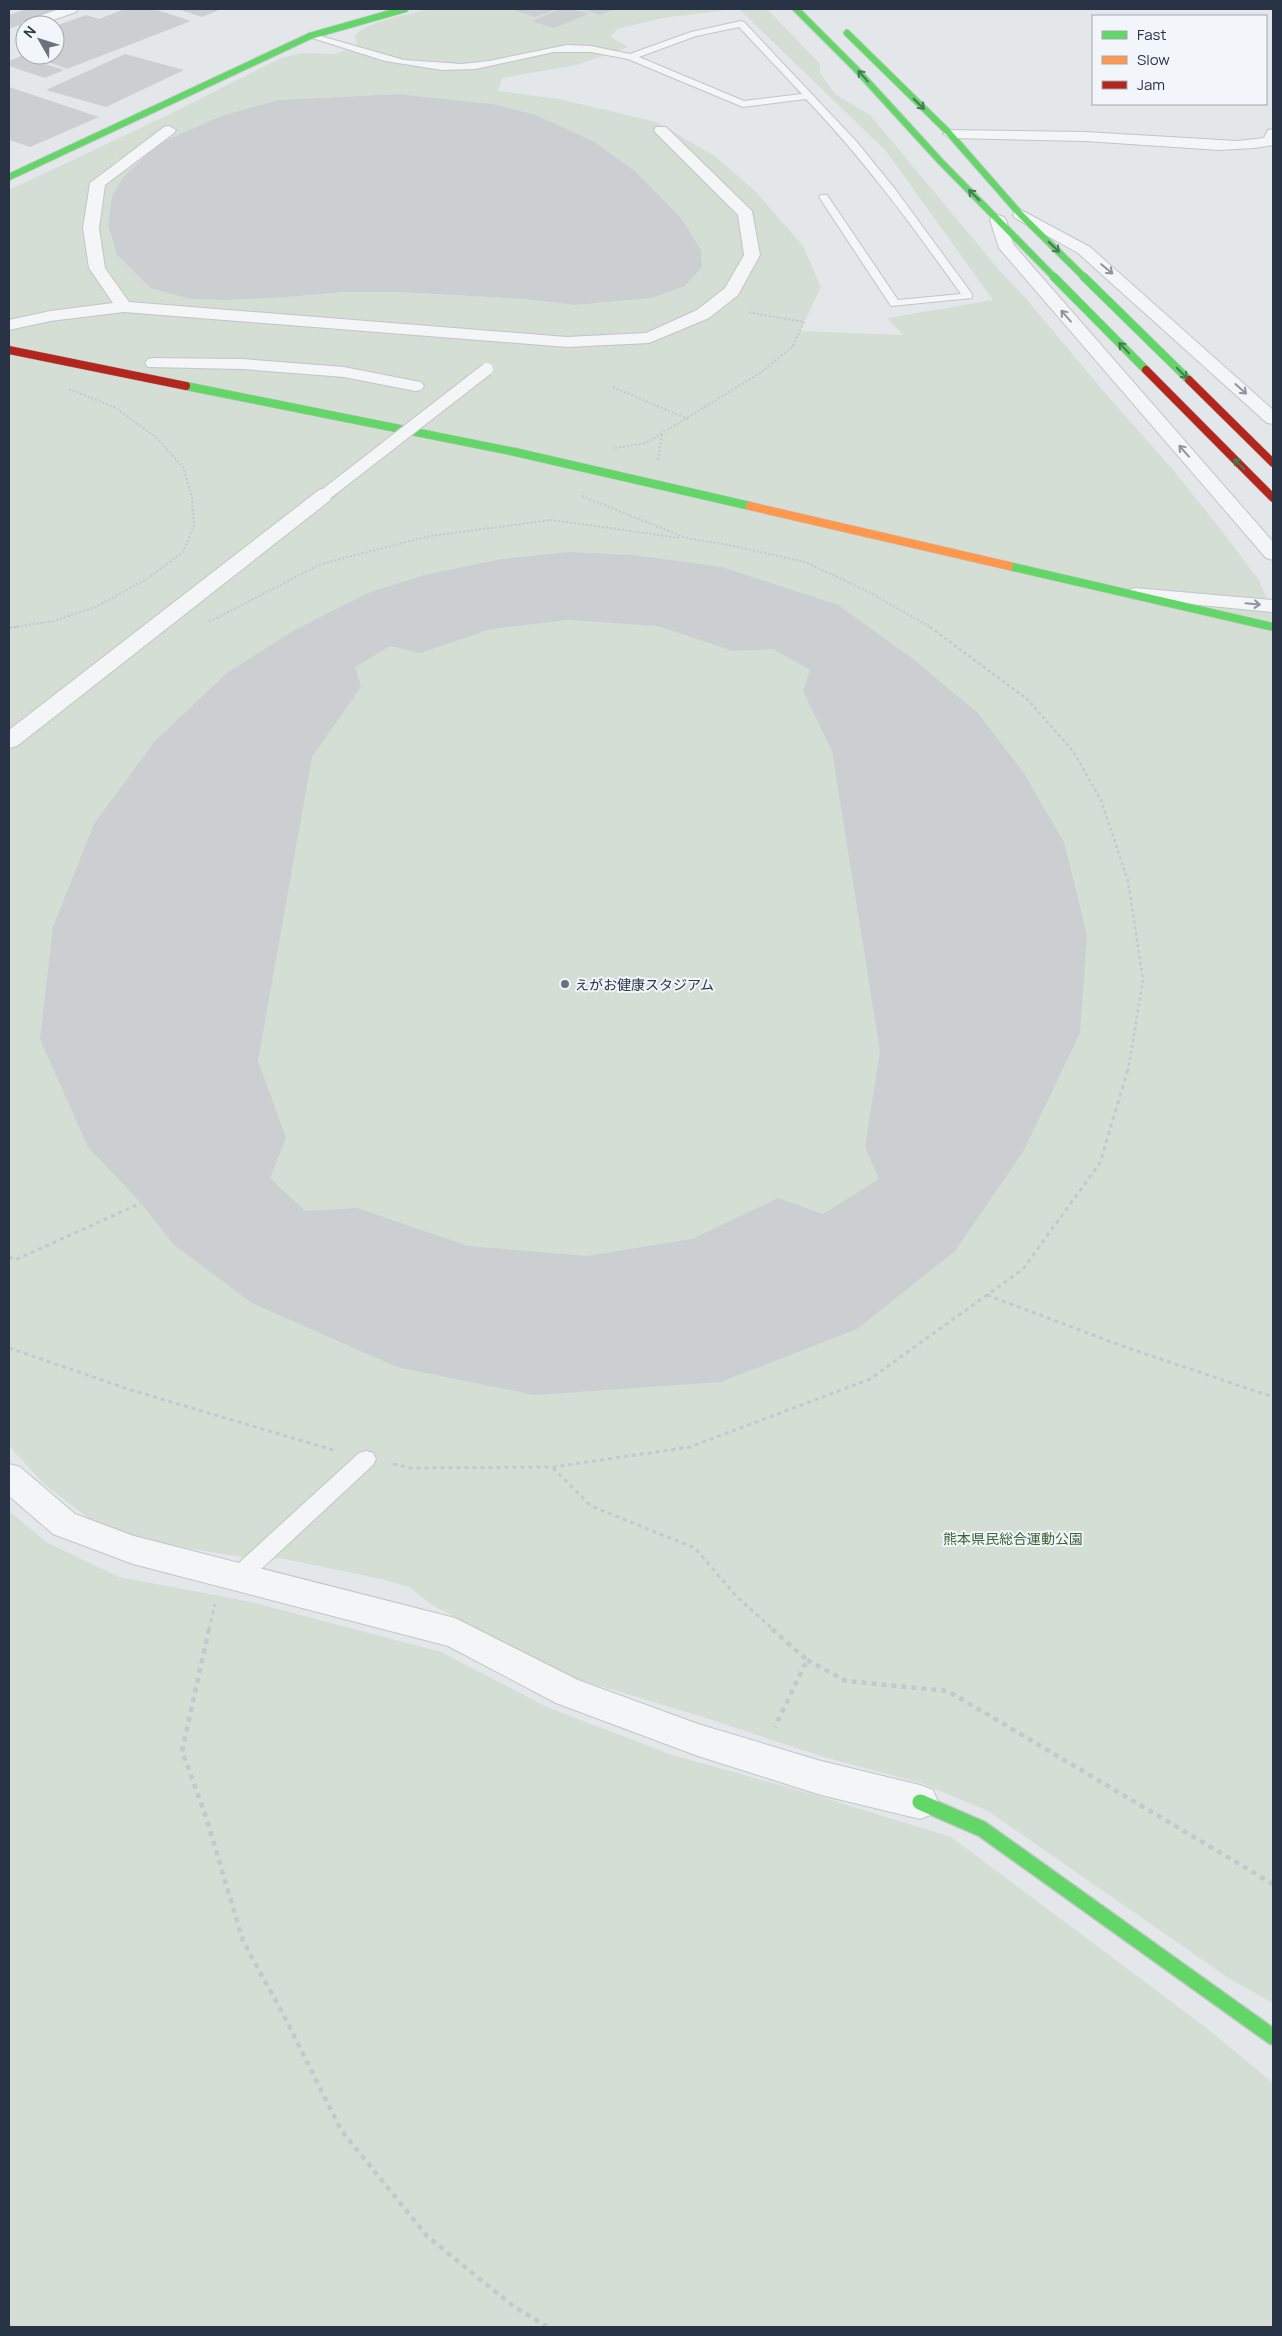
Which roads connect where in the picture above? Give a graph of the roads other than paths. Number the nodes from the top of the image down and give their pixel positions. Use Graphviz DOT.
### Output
graph roads {
  1 [pos="71,9"];
  2 [pos="405,9"];
  3 [pos="796,9"];
  4 [pos="55,15"];
  5 [pos="836,23"];
  6 [pos="310,36"];
  7 [pos="631,57"];
  8 [pos="808,96"];
  9 [pos="169,130"];
  10 [pos="661,130"];
  11 [pos="1273,133"];
  12 [pos="950,134"];
  13 [pos="9,177"];
  14 [pos="824,197"];
  15 [pos="1021,215"];
  16 [pos="998,220"];
  17 [pos="124,307"];
  18 [pos="9,325"];
  19 [pos="9,350"];
  20 [pos="154,362"];
  21 [pos="487,369"];
  22 [pos="415,386"];
  23 [pos="1270,412"];
  24 [pos="1273,463"];
  25 [pos="326,494"];
  26 [pos="1273,498"];
  27 [pos="1273,554"];
  28 [pos="1135,594"];
  29 [pos="1273,606"];
  30 [pos="1273,626"];
  31 [pos="9,741"];
  32 [pos="366,1459"];
  33 [pos="9,1477"];
  34 [pos="228,1586"];
  35 [pos="920,1802"];
  36 [pos="1273,2037"];
  1 -- 4 [label="street"];
  2 -- 6 [label="street"];
  16 -- 3 [label="street, one-way"];
  5 -- 12 [label="street, one-way"];
  6 -- 7 [label="lane"];
  6 -- 13 [label="street"];
  7 -- 8 [label="lane"];
  7 -- 8 [label="lane"];
  8 -- 14 [label="lane"];
  9 -- 17 [label="street"];
  10 -- 17 [label="street"];
  11 -- 12 [label="street"];
  12 -- 15 [label="street"];
  15 -- 23 [label="street, one-way"];
  15 -- 24 [label="street, one-way"];
  26 -- 16 [label="street, one-way"];
  27 -- 16 [label="street, one-way"];
  17 -- 18 [label="street"];
  19 -- 28 [label="street"];
  20 -- 22 [label="street"];
  21 -- 25 [label="lane, bridge"];
  25 -- 31 [label="street"];
  28 -- 29 [label="street, one-way"];
  28 -- 30 [label="street"];
  32 -- 34 [label="lane"];
  33 -- 34 [label="street"];
  34 -- 35 [label="street"];
  35 -- 36 [label="street"];
}
